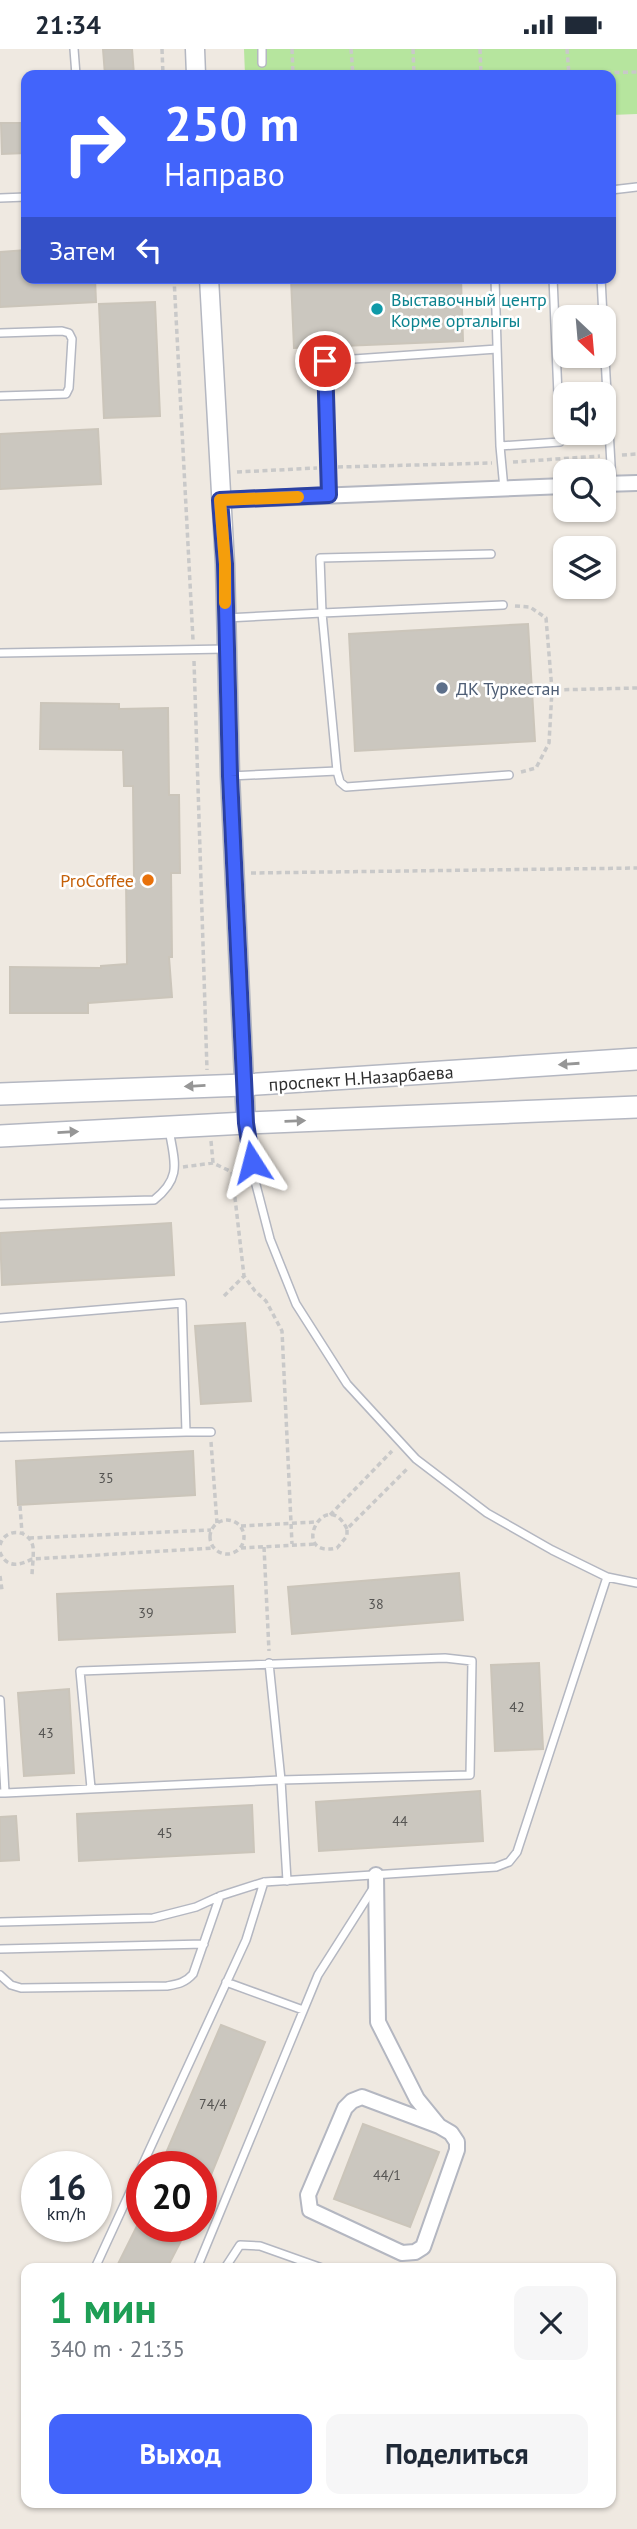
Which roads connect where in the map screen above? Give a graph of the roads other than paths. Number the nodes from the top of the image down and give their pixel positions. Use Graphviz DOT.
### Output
graph roads {
  1 [pos="74,49"];
  2 [pos="195,49"];
  3 [pos="262,49"];
  4 [pos="262,63"];
  5 [pos="76,70"];
  6 [pos="196,70"];
  7 [pos="637,187"];
  8 [pos="616,189"];
  9 [pos="21,197"];
  10 [pos="0,198"];
  11 [pos="209,284"];
  12 [pos="495,284"];
  13 [pos="553,284"];
  14 [pos="601,284"];
  15 [pos="602,305"];
  16 [pos="0,333"];
  17 [pos="498,349"];
  18 [pos="605,368"];
  19 [pos="0,396"];
  20 [pos="500,446"];
  21 [pos="610,459"];
  22 [pos="637,483"];
  23 [pos="616,484"];
  24 [pos="553,487"];
  25 [pos="504,489"];
  26 [pos="329,495"];
  27 [pos="220,500"];
  28 [pos="491,554"];
  29 [pos="503,605"];
  30 [pos="322,613"];
  31 [pos="225,618"];
  32 [pos="226,649"];
  33 [pos="0,653"];
  34 [pos="337,771"];
  35 [pos="509,775"];
  36 [pos="230,776"];
  37 [pos="637,1059"];
  38 [pos="244,1085"];
  39 [pos="0,1094"];
  40 [pos="637,1107"];
  41 [pos="246,1123"];
  42 [pos="169,1127"];
  43 [pos="0,1136"];
  44 [pos="0,1204"];
  45 [pos="0,1318"];
  46 [pos="186,1432"];
  47 [pos="211,1433"];
  48 [pos="0,1437"];
  49 [pos="607,1577"];
  50 [pos="637,1583"];
  51 [pos="269,1663"];
  52 [pos="0,1700"];
  53 [pos="281,1780"];
  54 [pos="91,1788"];
  55 [pos="3,1793"];
  56 [pos="287,1881"];
  57 [pos="376,1881"];
  58 [pos="264,1882"];
  59 [pos="220,1896"];
  60 [pos="0,1922"];
  61 [pos="204,1944"];
  62 [pos="0,1949"];
  63 [pos="0,1975"];
  64 [pos="226,1982"];
  65 [pos="303,2010"];
  66 [pos="439,2126"];
  67 [pos="97,2263"];
  68 [pos="199,2263"];
  69 [pos="228,2263"];
  70 [pos="308,2263"];
  1 -- 5 [label="lane"];
  2 -- 6 [label="street"];
  3 -- 4 [label="lane"];
  7 -- 8 [label="lane"];
  9 -- 10 [label="lane"];
  11 -- 27 [label="street"];
  12 -- 17 [label="lane"];
  13 -- 20 [label="lane"];
  14 -- 15 [label="lane"];
  16 -- 19 [label="lane"];
  17 -- 20 [label="lane"];
  17 -- 26 [label="lane"];
  18 -- 21 [label="lane"];
  20 -- 25 [label="lane"];
  22 -- 23 [label="street"];
  24 -- 25 [label="street"];
  25 -- 26 [label="street"];
  26 -- 27 [label="street"];
  27 -- 31 [label="street"];
  28 -- 30 [label="lane"];
  29 -- 30 [label="lane"];
  30 -- 31 [label="lane"];
  30 -- 34 [label="lane"];
  31 -- 32 [label="street"];
  32 -- 33 [label="lane"];
  32 -- 36 [label="street"];
  34 -- 35 [label="lane"];
  34 -- 36 [label="lane"];
  36 -- 38 [label="street"];
  37 -- 38 [label="main road, проспект Н.Назарбаева, one-way"];
  38 -- 39 [label="main road, проспект Н.Назарбаева, one-way"];
  38 -- 41 [label="street"];
  41 -- 40 [label="main road, one-way"];
  41 -- 42 [label="main road"];
  41 -- 49 [label="lane"];
  43 -- 42 [label="main road, one-way"];
  42 -- 44 [label="lane"];
  45 -- 46 [label="lane"];
  46 -- 47 [label="lane"];
  46 -- 48 [label="lane"];
  49 -- 50 [label="lane"];
  49 -- 57 [label="lane"];
  51 -- 53 [label="lane"];
  51 -- 53 [label="lane"];
  51 -- 54 [label="lane"];
  52 -- 55 [label="lane"];
  53 -- 54 [label="lane"];
  53 -- 56 [label="lane"];
  54 -- 55 [label="lane"];
  56 -- 57 [label="lane"];
  56 -- 58 [label="lane"];
  57 -- 65 [label="lane"];
  57 -- 66 [label="street"];
  58 -- 59 [label="lane"];
  58 -- 64 [label="lane"];
  59 -- 60 [label="lane"];
  59 -- 61 [label="lane"];
  61 -- 62 [label="lane"];
  61 -- 63 [label="lane"];
  64 -- 65 [label="lane"];
  64 -- 67 [label="lane"];
  65 -- 68 [label="lane"];
  66 -- 66 [label="street"];
  69 -- 70 [label="lane"];
}
